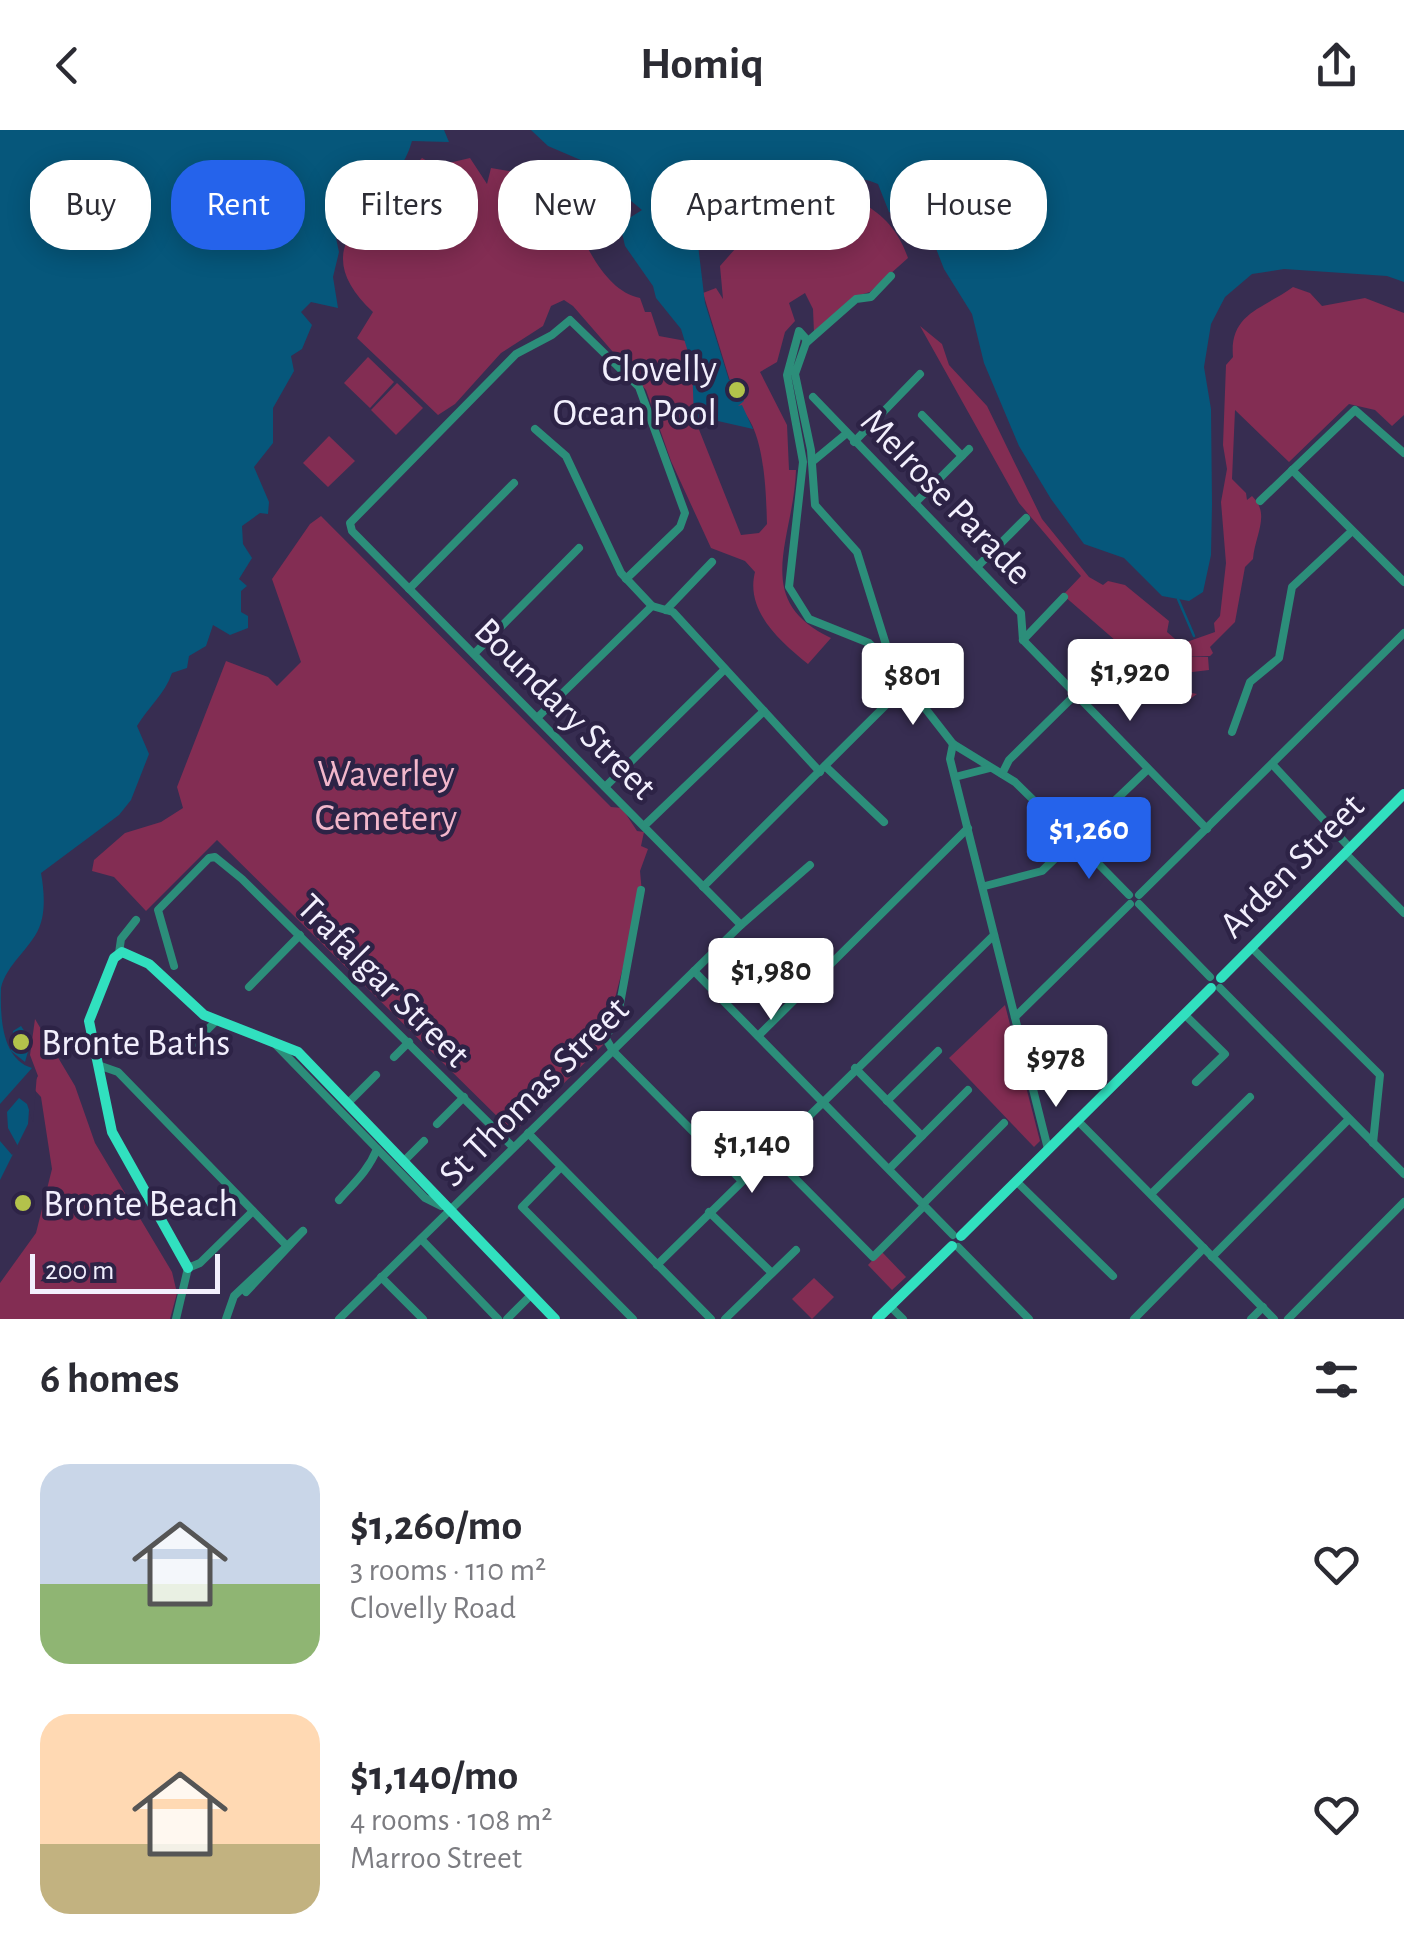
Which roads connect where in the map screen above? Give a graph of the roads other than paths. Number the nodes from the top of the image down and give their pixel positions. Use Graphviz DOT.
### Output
graph roads {
  1 [pos="891,276"];
  2 [pos="806,344"];
  3 [pos="920,374"];
  4 [pos="814,398"];
  5 [pos="922,414"];
  6 [pos="535,429"];
  7 [pos="847,433"];
  8 [pos="854,442"];
  9 [pos="1404,453"];
  10 [pos="808,462"];
  11 [pos="1292,470"];
  12 [pos="514,483"];
  13 [pos="1260,501"];
  14 [pos="916,503"];
  15 [pos="1026,518"];
  16 [pos="1352,531"];
  17 [pos="580,548"];
  18 [pos="712,562"];
  19 [pos="977,567"];
  20 [pos="620,577"];
  21 [pos="1404,582"];
  22 [pos="409,589"];
  23 [pos="1064,598"];
  24 [pos="652,606"];
  25 [pos="669,611"];
  26 [pos="875,619"];
  27 [pos="1404,633"];
  28 [pos="862,640"];
  29 [pos="1023,640"];
  30 [pos="474,654"];
  31 [pos="893,667"];
  32 [pos="725,669"];
  33 [pos="906,685"];
  34 [pos="1075,695"];
  35 [pos="764,711"];
  36 [pos="537,718"];
  37 [pos="1232,732"];
  38 [pos="952,744"];
  39 [pos="1272,764"];
  40 [pos="990,768"];
  41 [pos="822,769"];
  42 [pos="1148,769"];
  43 [pos="1002,774"];
  44 [pos="955,777"];
  45 [pos="605,787"];
  46 [pos="1404,794"];
  47 [pos="884,822"];
  48 [pos="644,826"];
  49 [pos="968,828"];
  50 [pos="1207,828"];
  51 [pos="1074,840"];
  52 [pos="1347,851"];
  53 [pos="810,865"];
  54 [pos="984,886"];
  55 [pos="703,887"];
  56 [pos="641,890"];
  57 [pos="1134,900"];
  58 [pos="1404,914"];
  59 [pos="136,920"];
  60 [pos="740,925"];
  61 [pos="994,934"];
  62 [pos="300,935"];
  63 [pos="1251,946"];
  64 [pos="121,953"];
  65 [pos="174,966"];
  66 [pos="694,971"];
  67 [pos="1215,983"];
  68 [pos="249,988"];
  69 [pos="1184,1014"];
  70 [pos="1015,1017"];
  71 [pos="216,1020"];
  72 [pos="758,1036"];
  73 [pos="269,1038"];
  74 [pos="409,1042"];
  75 [pos="190,1048"];
  76 [pos="613,1051"];
  77 [pos="938,1051"];
  78 [pos="394,1057"];
  79 [pos="98,1065"];
  80 [pos="855,1068"];
  81 [pos="376,1075"];
  82 [pos="1196,1082"];
  83 [pos="968,1090"];
  84 [pos="464,1097"];
  85 [pos="1250,1097"];
  86 [pos="821,1101"];
  87 [pos="887,1101"];
  88 [pos="348,1103"];
  89 [pos="1349,1119"];
  90 [pos="1077,1120"];
  91 [pos="1004,1123"];
  92 [pos="437,1124"];
  93 [pos="528,1133"];
  94 [pos="922,1136"];
  95 [pos="424,1141"];
  96 [pos="1374,1144"];
  97 [pos="514,1147"];
  98 [pos="377,1149"];
  99 [pos="1048,1149"];
  100 [pos="770,1152"];
  101 [pos="403,1162"];
  102 [pos="560,1168"];
  103 [pos="889,1169"];
  104 [pos="1404,1174"];
  105 [pos="741,1180"];
  106 [pos="1016,1181"];
  107 [pos="1150,1194"];
  108 [pos="339,1200"];
  109 [pos="1404,1202"];
  110 [pos="924,1205"];
  111 [pos="445,1209"];
  112 [pos="253,1211"];
  113 [pos="709,1212"];
  114 [pos="421,1240"];
  115 [pos="956,1241"];
  116 [pos="286,1245"];
  117 [pos="1204,1248"];
  118 [pos="796,1250"];
  119 [pos="1212,1256"];
  120 [pos="657,1265"];
  121 [pos="188,1268"];
  122 [pos="772,1273"];
  123 [pos="1113,1276"];
  124 [pos="381,1277"];
  125 [pos="531,1295"];
  126 [pos="890,1306"];
  127 [pos="1263,1307"];
  128 [pos="176,1319"];
  129 [pos="228,1319"];
  130 [pos="339,1319"];
  131 [pos="423,1319"];
  132 [pos="498,1319"];
  133 [pos="507,1319"];
  134 [pos="555,1319"];
  135 [pos="633,1319"];
  136 [pos="711,1319"];
  137 [pos="726,1319"];
  138 [pos="877,1319"];
  139 [pos="903,1319"];
  140 [pos="1030,1319"];
  141 [pos="1134,1319"];
  142 [pos="1251,1319"];
  143 [pos="1274,1319"];
  144 [pos="1288,1319"];
  1 -- 2 [label="street"];
  2 -- 10 [label="street"];
  2 -- 10 [label="street"];
  3 -- 8 [label="street"];
  4 -- 7 [label="street, Melrose Parade"];
  5 -- 14 [label="street"];
  6 -- 20 [label="street"];
  7 -- 8 [label="street, Melrose Parade"];
  7 -- 10 [label="street"];
  8 -- 14 [label="street, Melrose Parade"];
  9 -- 11 [label="street"];
  10 -- 26 [label="street"];
  10 -- 28 [label="street"];
  11 -- 13 [label="street"];
  11 -- 16 [label="street"];
  12 -- 22 [label="street"];
  14 -- 19 [label="street, Melrose Parade"];
  15 -- 19 [label="street"];
  16 -- 21 [label="street"];
  16 -- 37 [label="street"];
  17 -- 30 [label="street"];
  18 -- 25 [label="street"];
  19 -- 29 [label="street, Melrose Parade"];
  20 -- 22 [label="street, Boundary Street"];
  20 -- 24 [label="street"];
  22 -- 30 [label="street, Boundary Street"];
  23 -- 29 [label="street"];
  24 -- 25 [label="street"];
  24 -- 36 [label="street"];
  25 -- 32 [label="street"];
  26 -- 28 [label="street"];
  26 -- 31 [label="street"];
  27 -- 39 [label="street"];
  28 -- 31 [label="street"];
  29 -- 34 [label="street"];
  30 -- 36 [label="street, Boundary Street"];
  31 -- 33 [label="street"];
  32 -- 35 [label="street"];
  32 -- 45 [label="street"];
  33 -- 38 [label="street"];
  33 -- 41 [label="street"];
  34 -- 42 [label="street"];
  34 -- 43 [label="street"];
  35 -- 41 [label="street"];
  35 -- 48 [label="street"];
  36 -- 45 [label="street, Boundary Street"];
  38 -- 40 [label="street"];
  38 -- 44 [label="street"];
  39 -- 50 [label="street"];
  39 -- 52 [label="street"];
  40 -- 43 [label="street"];
  40 -- 44 [label="street"];
  41 -- 47 [label="street"];
  41 -- 55 [label="street"];
  42 -- 50 [label="street"];
  42 -- 51 [label="street"];
  43 -- 51 [label="street"];
  44 -- 49 [label="street"];
  45 -- 48 [label="street, Boundary Street"];
  46 -- 52 [label="main road, Arden Street"];
  48 -- 55 [label="street, Boundary Street"];
  49 -- 54 [label="street"];
  49 -- 72 [label="street"];
  50 -- 57 [label="street"];
  51 -- 54 [label="street"];
  51 -- 57 [label="street"];
  52 -- 58 [label="street"];
  52 -- 63 [label="main road, Arden Street"];
  53 -- 60 [label="street, St Thomas Street"];
  54 -- 61 [label="street"];
  55 -- 60 [label="street, Boundary Street"];
  56 -- 76 [label="street"];
  57 -- 67 [label="street"];
  57 -- 70 [label="street"];
  59 -- 64 [label="street"];
  60 -- 66 [label="street, St Thomas Street"];
  61 -- 70 [label="street"];
  61 -- 80 [label="street"];
  62 -- 65 [label="street, Trafalgar Street"];
  62 -- 68 [label="street"];
  62 -- 74 [label="street, Trafalgar Street"];
  63 -- 67 [label="main road, Arden Street"];
  63 -- 96 [label="street"];
  64 -- 71 [label="main road"];
  64 -- 79 [label="main road"];
  66 -- 72 [label="street"];
  66 -- 76 [label="street, St Thomas Street"];
  67 -- 69 [label="main road, Arden Street"];
  67 -- 89 [label="street"];
  69 -- 82 [label="street"];
  69 -- 90 [label="main road, Arden Street"];
  70 -- 99 [label="street"];
  71 -- 73 [label="main road"];
  71 -- 75 [label="street"];
  72 -- 86 [label="street"];
  73 -- 88 [label="main road"];
  73 -- 98 [label="street"];
  74 -- 78 [label="street"];
  74 -- 84 [label="street, Trafalgar Street"];
  76 -- 93 [label="street, St Thomas Street"];
  76 -- 105 [label="street"];
  77 -- 87 [label="street"];
  79 -- 112 [label="street"];
  79 -- 121 [label="main road"];
  80 -- 86 [label="street"];
  80 -- 87 [label="street"];
  81 -- 88 [label="street"];
  83 -- 94 [label="street"];
  84 -- 92 [label="street"];
  84 -- 97 [label="street, Trafalgar Street"];
  85 -- 107 [label="street"];
  86 -- 100 [label="street"];
  86 -- 103 [label="street"];
  87 -- 94 [label="street"];
  88 -- 101 [label="main road"];
  89 -- 96 [label="street"];
  89 -- 119 [label="street"];
  90 -- 99 [label="main road, Arden Street"];
  90 -- 107 [label="street"];
  91 -- 110 [label="street"];
  93 -- 97 [label="street, St Thomas Street"];
  93 -- 102 [label="street"];
  94 -- 103 [label="street"];
  95 -- 101 [label="street"];
  96 -- 104 [label="street"];
  97 -- 111 [label="street, St Thomas Street"];
  98 -- 108 [label="street"];
  98 -- 111 [label="street"];
  99 -- 106 [label="main road, Arden Street"];
  100 -- 105 [label="street"];
  100 -- 110 [label="street"];
  101 -- 111 [label="main road"];
  102 -- 120 [label="street"];
  102 -- 135 [label="street"];
  103 -- 110 [label="street"];
  105 -- 113 [label="street"];
  106 -- 115 [label="main road, Arden Street"];
  106 -- 123 [label="street"];
  107 -- 117 [label="street"];
  109 -- 144 [label="street"];
  110 -- 115 [label="street"];
  111 -- 114 [label="street, St Thomas Street"];
  111 -- 125 [label="main road"];
  112 -- 116 [label="street"];
  112 -- 121 [label="street"];
  113 -- 120 [label="street"];
  113 -- 122 [label="street"];
  114 -- 124 [label="street, St Thomas Street"];
  114 -- 132 [label="street"];
  115 -- 126 [label="main road, Arden Street"];
  115 -- 140 [label="street"];
  116 -- 129 [label="street"];
  116 -- 129 [label="street"];
  117 -- 119 [label="street"];
  117 -- 141 [label="street"];
  118 -- 122 [label="street"];
  119 -- 127 [label="street"];
  120 -- 136 [label="street"];
  121 -- 128 [label="street"];
  122 -- 137 [label="street"];
  124 -- 130 [label="street, St Thomas Street"];
  124 -- 131 [label="street"];
  125 -- 133 [label="street"];
  125 -- 134 [label="main road"];
  126 -- 138 [label="main road, Arden Street"];
  126 -- 139 [label="street"];
  127 -- 142 [label="street"];
  127 -- 143 [label="street"];
}
